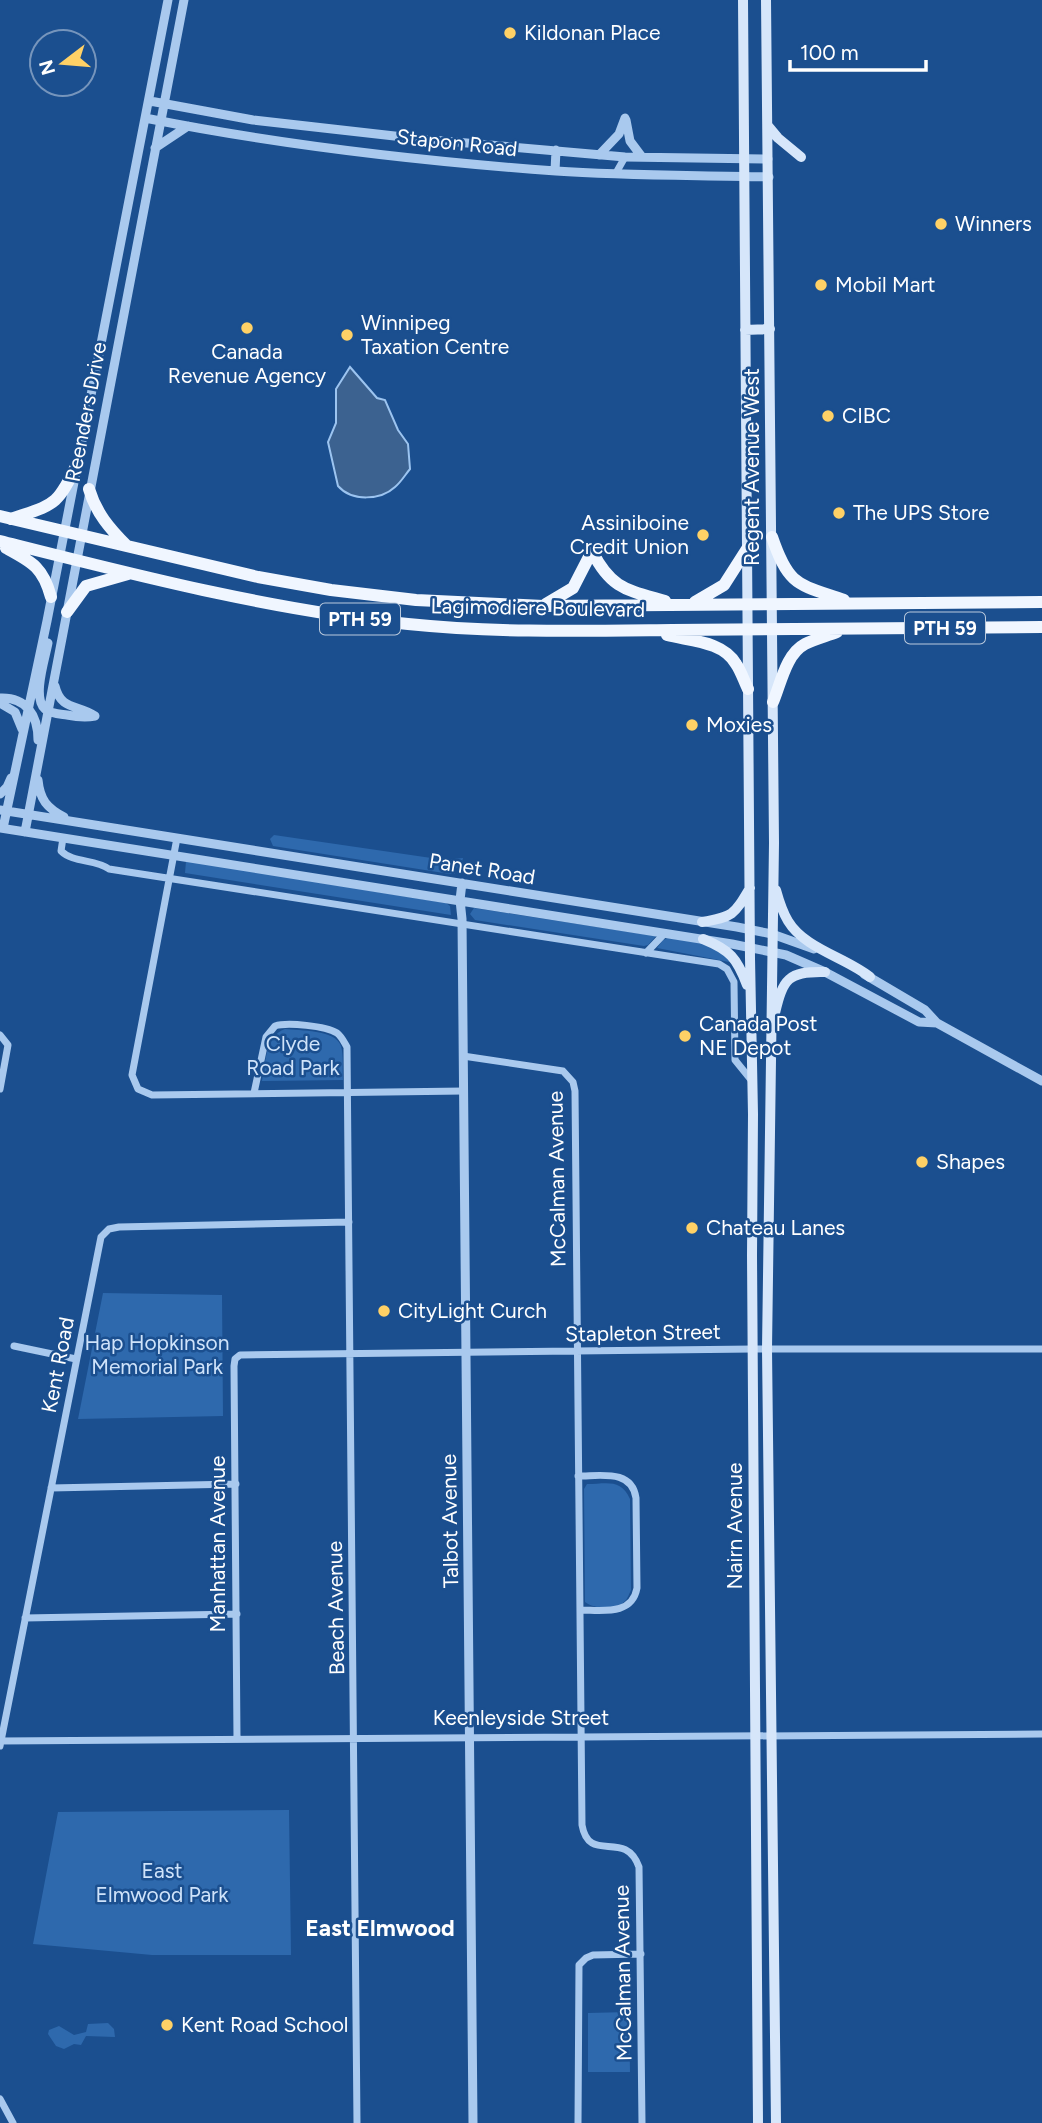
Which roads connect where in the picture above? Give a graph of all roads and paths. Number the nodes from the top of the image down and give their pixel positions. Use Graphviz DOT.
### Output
graph roads {
  1 [pos="168,0"];
  2 [pos="184,0"];
  3 [pos="743,0"];
  4 [pos="766,0"];
  5 [pos="150,101"];
  6 [pos="166,104"];
  7 [pos="145,118"];
  8 [pos="160,121"];
  9 [pos="188,126"];
  10 [pos="768,126"];
  11 [pos="421,139"];
  12 [pos="155,148"];
  13 [pos="556,150"];
  14 [pos="599,155"];
  15 [pos="625,157"];
  16 [pos="642,157"];
  17 [pos="801,157"];
  18 [pos="419,158"];
  19 [pos="743,158"];
  20 [pos="768,159"];
  21 [pos="555,171"];
  22 [pos="616,173"];
  23 [pos="743,176"];
  24 [pos="769,177"];
  25 [pos="114,282"];
  26 [pos="129,283"];
  27 [pos="771,329"];
  28 [pos="745,330"];
  29 [pos="76,464"];
  30 [pos="89,489"];
  31 [pos="5,517"];
  32 [pos="64,531"];
  33 [pos="80,535"];
  34 [pos="772,537"];
  35 [pos="0,543"];
  36 [pos="127,547"];
  37 [pos="747,549"];
  38 [pos="58,556"];
  39 [pos="76,560"];
  40 [pos="131,574"];
  41 [pos="51,597"];
  42 [pos="1042,602"];
  43 [pos="747,604"];
  44 [pos="773,604"];
  45 [pos="855,604"];
  46 [pos="685,605"];
  47 [pos="543,606"];
  48 [pos="67,612"];
  49 [pos="47,621"];
  50 [pos="1042,627"];
  51 [pos="748,629"];
  52 [pos="848,629"];
  53 [pos="650,630"];
  54 [pos="773,630"];
  55 [pos="55,679"];
  56 [pos="748,689"];
  57 [pos="0,700"];
  58 [pos="774,702"];
  59 [pos="28,708"];
  60 [pos="48,712"];
  61 [pos="22,739"];
  62 [pos="16,766"];
  63 [pos="37,767"];
  64 [pos="0,794"];
  65 [pos="4,811"];
  66 [pos="29,815"];
  67 [pos="74,822"];
  68 [pos="2,828"];
  69 [pos="25,832"];
  70 [pos="63,838"];
  71 [pos="177,838"];
  72 [pos="173,855"];
  73 [pos="170,878"];
  74 [pos="773,883"];
  75 [pos="467,884"];
  76 [pos="750,888"];
  77 [pos="464,901"];
  78 [pos="462,921"];
  79 [pos="702,922"];
  80 [pos="750,929"];
  81 [pos="665,933"];
  82 [pos="772,934"];
  83 [pos="703,939"];
  84 [pos="750,947"];
  85 [pos="772,952"];
  86 [pos="646,953"];
  87 [pos="825,972"];
  88 [pos="870,977"];
  89 [pos="900,995"];
  90 [pos="751,998"];
  91 [pos="734,1000"];
  92 [pos="892,1007"];
  93 [pos="937,1023"];
  94 [pos="0,1035"];
  95 [pos="770,1036"];
  96 [pos="463,1056"];
  97 [pos="752,1081"];
  98 [pos="1042,1081"];
  99 [pos="769,1082"];
  100 [pos="0,1089"];
  101 [pos="464,1091"];
  102 [pos="254,1093"];
  103 [pos="347,1093"];
  104 [pos="349,1222"];
  105 [pos="752,1255"];
  106 [pos="767,1255"];
  107 [pos="14,1346"];
  108 [pos="753,1349"];
  109 [pos="767,1349"];
  110 [pos="1042,1349"];
  111 [pos="577,1350"];
  112 [pos="466,1352"];
  113 [pos="351,1353"];
  114 [pos="243,1354"];
  115 [pos="76,1359"];
  116 [pos="578,1476"];
  117 [pos="754,1479"];
  118 [pos="769,1479"];
  119 [pos="236,1485"];
  120 [pos="51,1488"];
  121 [pos="754,1601"];
  122 [pos="769,1602"];
  123 [pos="580,1610"];
  124 [pos="236,1614"];
  125 [pos="25,1618"];
  126 [pos="1042,1734"];
  127 [pos="581,1735"];
  128 [pos="470,1736"];
  129 [pos="756,1736"];
  130 [pos="771,1736"];
  131 [pos="237,1738"];
  132 [pos="354,1738"];
  133 [pos="0,1742"];
  134 [pos="758,1908"];
  135 [pos="774,1908"];
  136 [pos="641,1954"];
  137 [pos="774,2013"];
  138 [pos="758,2014"];
  139 [pos="0,2099"];
  140 [pos="13,2123"];
  141 [pos="358,2123"];
  142 [pos="473,2123"];
  143 [pos="578,2123"];
  144 [pos="642,2123"];
  145 [pos="758,2123"];
  146 [pos="776,2123"];
  1 -- 5 [label="street, Reenders Drive"];
  2 -- 6 [label="street, Reenders Drive"];
  3 -- 19 [label="main road, Regent Avenue West"];
  4 -- 10 [label="main road, Regent Avenue West"];
  5 -- 6 [label="street, Stapon Road"];
  5 -- 7 [label="street, Reenders Drive"];
  6 -- 8 [label="street, Reenders Drive"];
  6 -- 11 [label="street, Stapon Road"];
  7 -- 8 [label="street, Stapon Road"];
  7 -- 25 [label="street, Reenders Drive"];
  8 -- 9 [label="street, Stapon Road"];
  8 -- 12 [label="street, Reenders Drive"];
  9 -- 12 [label="street"];
  9 -- 18 [label="street, Stapon Road"];
  10 -- 17 [label="main road"];
  10 -- 20 [label="main road, Regent Avenue West"];
  11 -- 13 [label="street, Stapon Road"];
  11 -- 18 [label="street"];
  12 -- 26 [label="street, Reenders Drive"];
  13 -- 14 [label="street, Stapon Road"];
  13 -- 21 [label="street"];
  14 -- 15 [label="street, Stapon Road"];
  14 -- 16 [label="street"];
  15 -- 16 [label="street, Stapon Road"];
  15 -- 22 [label="street"];
  16 -- 19 [label="street, Stapon Road"];
  18 -- 21 [label="street, Stapon Road"];
  19 -- 20 [label="street, Stapon Road"];
  19 -- 23 [label="main road, Regent Avenue West"];
  20 -- 24 [label="main road, Regent Avenue West"];
  21 -- 22 [label="street, Stapon Road"];
  22 -- 23 [label="street, Stapon Road"];
  23 -- 24 [label="street, Stapon Road"];
  23 -- 28 [label="main road, Regent Avenue West"];
  24 -- 27 [label="main road, Regent Avenue West"];
  25 -- 26 [label="street"];
  25 -- 29 [label="street, Reenders Drive"];
  26 -- 30 [label="street, Reenders Drive"];
  27 -- 28 [label="main road"];
  27 -- 34 [label="main road, Regent Avenue West"];
  28 -- 37 [label="main road, Regent Avenue West"];
  29 -- 31 [label="main road"];
  29 -- 32 [label="street, Reenders Drive"];
  30 -- 33 [label="street, Reenders Drive"];
  30 -- 36 [label="main road"];
  31 -- 32 [label="main road, Lagimodiere Boulevard / PTH 59"];
  32 -- 33 [label="main road, Lagimodiere Boulevard / PTH 59"];
  32 -- 38 [label="street, Reenders Drive"];
  33 -- 36 [label="main road, Lagimodiere Boulevard / PTH 59"];
  33 -- 39 [label="street, Reenders Drive"];
  34 -- 44 [label="main road, Regent Avenue West"];
  34 -- 45 [label="main road"];
  35 -- 38 [label="main road, Lagimodiere Boulevard / PTH 59"];
  35 -- 41 [label="main road"];
  36 -- 47 [label="main road, Lagimodiere Boulevard / PTH 59"];
  37 -- 43 [label="main road, Regent Avenue West"];
  37 -- 46 [label="main road"];
  38 -- 39 [label="main road, Lagimodiere Boulevard / PTH 59"];
  38 -- 41 [label="street, Reenders Drive"];
  39 -- 40 [label="main road, Lagimodiere Boulevard / PTH 59"];
  39 -- 48 [label="street, Reenders Drive"];
  40 -- 48 [label="main road"];
  40 -- 53 [label="main road, Lagimodiere Boulevard / PTH 59"];
  41 -- 49 [label="street, Reenders Drive"];
  42 -- 45 [label="main road, Lagimodiere Boulevard / PTH 59"];
  43 -- 44 [label="main road, Lagimodiere Boulevard / PTH 59"];
  43 -- 46 [label="main road, Lagimodiere Boulevard / PTH 59"];
  43 -- 51 [label="main road, Regent Avenue West"];
  44 -- 45 [label="main road, Lagimodiere Boulevard / PTH 59"];
  44 -- 54 [label="main road, Regent Avenue West"];
  46 -- 47 [label="main road, Lagimodiere Boulevard / PTH 59"];
  46 -- 47 [label="main road"];
  48 -- 55 [label="street, Reenders Drive"];
  49 -- 59 [label="street, Reenders Drive"];
  49 -- 60 [label="street"];
  50 -- 52 [label="main road, Lagimodiere Boulevard / PTH 59"];
  51 -- 53 [label="main road, Lagimodiere Boulevard / PTH 59"];
  51 -- 54 [label="main road, Lagimodiere Boulevard / PTH 59"];
  51 -- 56 [label="main road, Regent Avenue West"];
  52 -- 54 [label="main road, Lagimodiere Boulevard / PTH 59"];
  52 -- 58 [label="main road"];
  53 -- 56 [label="main road"];
  54 -- 58 [label="main road, Regent Avenue West"];
  55 -- 60 [label="street, Reenders Drive"];
  55 -- 60 [label="street"];
  56 -- 76 [label="main road, Regent Avenue West"];
  57 -- 59 [label="street"];
  57 -- 61 [label="street"];
  58 -- 74 [label="main road, Regent Avenue West"];
  59 -- 61 [label="street, Reenders Drive"];
  59 -- 63 [label="street"];
  60 -- 63 [label="street, Reenders Drive"];
  61 -- 62 [label="street, Reenders Drive"];
  62 -- 64 [label="street"];
  62 -- 65 [label="street, Reenders Drive"];
  63 -- 66 [label="street, Reenders Drive"];
  63 -- 67 [label="street"];
  65 -- 66 [label="street, Panet Road"];
  65 -- 68 [label="street, Reenders Drive"];
  66 -- 67 [label="street, Panet Road"];
  66 -- 69 [label="street, Reenders Drive"];
  67 -- 71 [label="street, Panet Road"];
  68 -- 69 [label="street, Panet Road"];
  69 -- 70 [label="street, Panet Road"];
  70 -- 72 [label="street, Panet Road"];
  70 -- 73 [label="street"];
  71 -- 72 [label="street"];
  71 -- 75 [label="street, Panet Road"];
  72 -- 73 [label="street"];
  72 -- 77 [label="street, Panet Road"];
  73 -- 78 [label="street"];
  73 -- 102 [label="street"];
  74 -- 82 [label="main road, Regent Avenue West"];
  74 -- 88 [label="main road"];
  75 -- 77 [label="street, Talbot Avenue"];
  75 -- 79 [label="street, Panet Road"];
  76 -- 79 [label="main road"];
  76 -- 80 [label="main road, Regent Avenue West"];
  77 -- 78 [label="street, Talbot Avenue"];
  77 -- 81 [label="street, Panet Road"];
  78 -- 86 [label="street"];
  78 -- 96 [label="street, Talbot Avenue"];
  79 -- 80 [label="street, Panet Road"];
  80 -- 82 [label="street, Panet Road"];
  80 -- 84 [label="main road, Nairn Avenue"];
  81 -- 83 [label="street, Panet Road"];
  81 -- 86 [label="street"];
  82 -- 85 [label="main road, Nairn Avenue"];
  82 -- 88 [label="street, Panet Road"];
  83 -- 84 [label="street, Panet Road"];
  83 -- 90 [label="main road"];
  84 -- 85 [label="street, Panet Road"];
  84 -- 90 [label="main road, Nairn Avenue"];
  85 -- 87 [label="street, Panet Road"];
  85 -- 95 [label="main road, Nairn Avenue"];
  86 -- 91 [label="street"];
  87 -- 92 [label="street, Panet Road"];
  87 -- 95 [label="main road"];
  88 -- 89 [label="street, Panet Road"];
  89 -- 92 [label="street"];
  89 -- 93 [label="street, Panet Road"];
  90 -- 91 [label="street"];
  90 -- 97 [label="main road, Nairn Avenue"];
  91 -- 97 [label="street"];
  92 -- 93 [label="street, Panet Road"];
  93 -- 98 [label="street, Panet Road"];
  94 -- 100 [label="street"];
  95 -- 99 [label="main road, Nairn Avenue"];
  96 -- 101 [label="street, Talbot Avenue"];
  96 -- 111 [label="street, McCalman Avenue"];
  97 -- 99 [label="main road"];
  97 -- 105 [label="main road, Nairn Avenue"];
  99 -- 106 [label="main road, Nairn Avenue"];
  101 -- 103 [label="street"];
  101 -- 112 [label="street, Talbot Avenue"];
  102 -- 103 [label="street"];
  102 -- 103 [label="street, Beach Avenue"];
  103 -- 104 [label="street, Beach Avenue"];
  104 -- 113 [label="street, Beach Avenue"];
  104 -- 115 [label="street, Kent Road"];
  105 -- 106 [label="main road"];
  105 -- 108 [label="main road, Nairn Avenue"];
  106 -- 109 [label="main road, Nairn Avenue"];
  107 -- 115 [label="street"];
  108 -- 109 [label="street, Stapleton Street"];
  108 -- 111 [label="street, Stapleton Street"];
  108 -- 117 [label="main road, Nairn Avenue"];
  109 -- 110 [label="street, Stapleton Street"];
  109 -- 118 [label="main road, Nairn Avenue"];
  111 -- 112 [label="street, Stapleton Street"];
  111 -- 116 [label="street, McCalman Avenue"];
  112 -- 113 [label="street, Stapleton Street"];
  112 -- 128 [label="street, Talbot Avenue"];
  113 -- 114 [label="street, Stapleton Street"];
  113 -- 132 [label="street, Beach Avenue"];
  114 -- 119 [label="street, Manhattan Avenue"];
  115 -- 120 [label="street, Kent Road"];
  116 -- 123 [label="street, McCalman Avenue"];
  116 -- 123 [label="street"];
  117 -- 118 [label="main road"];
  117 -- 121 [label="main road, Nairn Avenue"];
  118 -- 122 [label="main road, Nairn Avenue"];
  119 -- 120 [label="street"];
  119 -- 124 [label="street, Manhattan Avenue"];
  120 -- 125 [label="street, Kent Road"];
  121 -- 122 [label="main road"];
  121 -- 129 [label="main road, Nairn Avenue"];
  122 -- 130 [label="main road, Nairn Avenue"];
  123 -- 127 [label="street, McCalman Avenue"];
  124 -- 125 [label="street"];
  124 -- 131 [label="street, Manhattan Avenue"];
  125 -- 133 [label="street, Kent Road"];
  126 -- 130 [label="street, Keenleyside Street"];
  127 -- 128 [label="street, Keenleyside Street"];
  127 -- 129 [label="street, Keenleyside Street"];
  127 -- 136 [label="street, McCalman Avenue"];
  128 -- 132 [label="street, Keenleyside Street"];
  128 -- 142 [label="street, Talbot Avenue"];
  129 -- 130 [label="street, Keenleyside Street"];
  129 -- 134 [label="main road, Nairn Avenue"];
  130 -- 135 [label="main road, Nairn Avenue"];
  131 -- 132 [label="street, Keenleyside Street"];
  131 -- 133 [label="street, Keenleyside Street"];
  132 -- 141 [label="street, Beach Avenue"];
  134 -- 135 [label="main road"];
  134 -- 138 [label="main road, Nairn Avenue"];
  135 -- 137 [label="main road, Nairn Avenue"];
  136 -- 143 [label="street"];
  136 -- 144 [label="street, McCalman Avenue"];
  137 -- 138 [label="main road"];
  137 -- 146 [label="main road, Nairn Avenue"];
  138 -- 145 [label="main road, Nairn Avenue"];
  139 -- 140 [label="street"];
}
